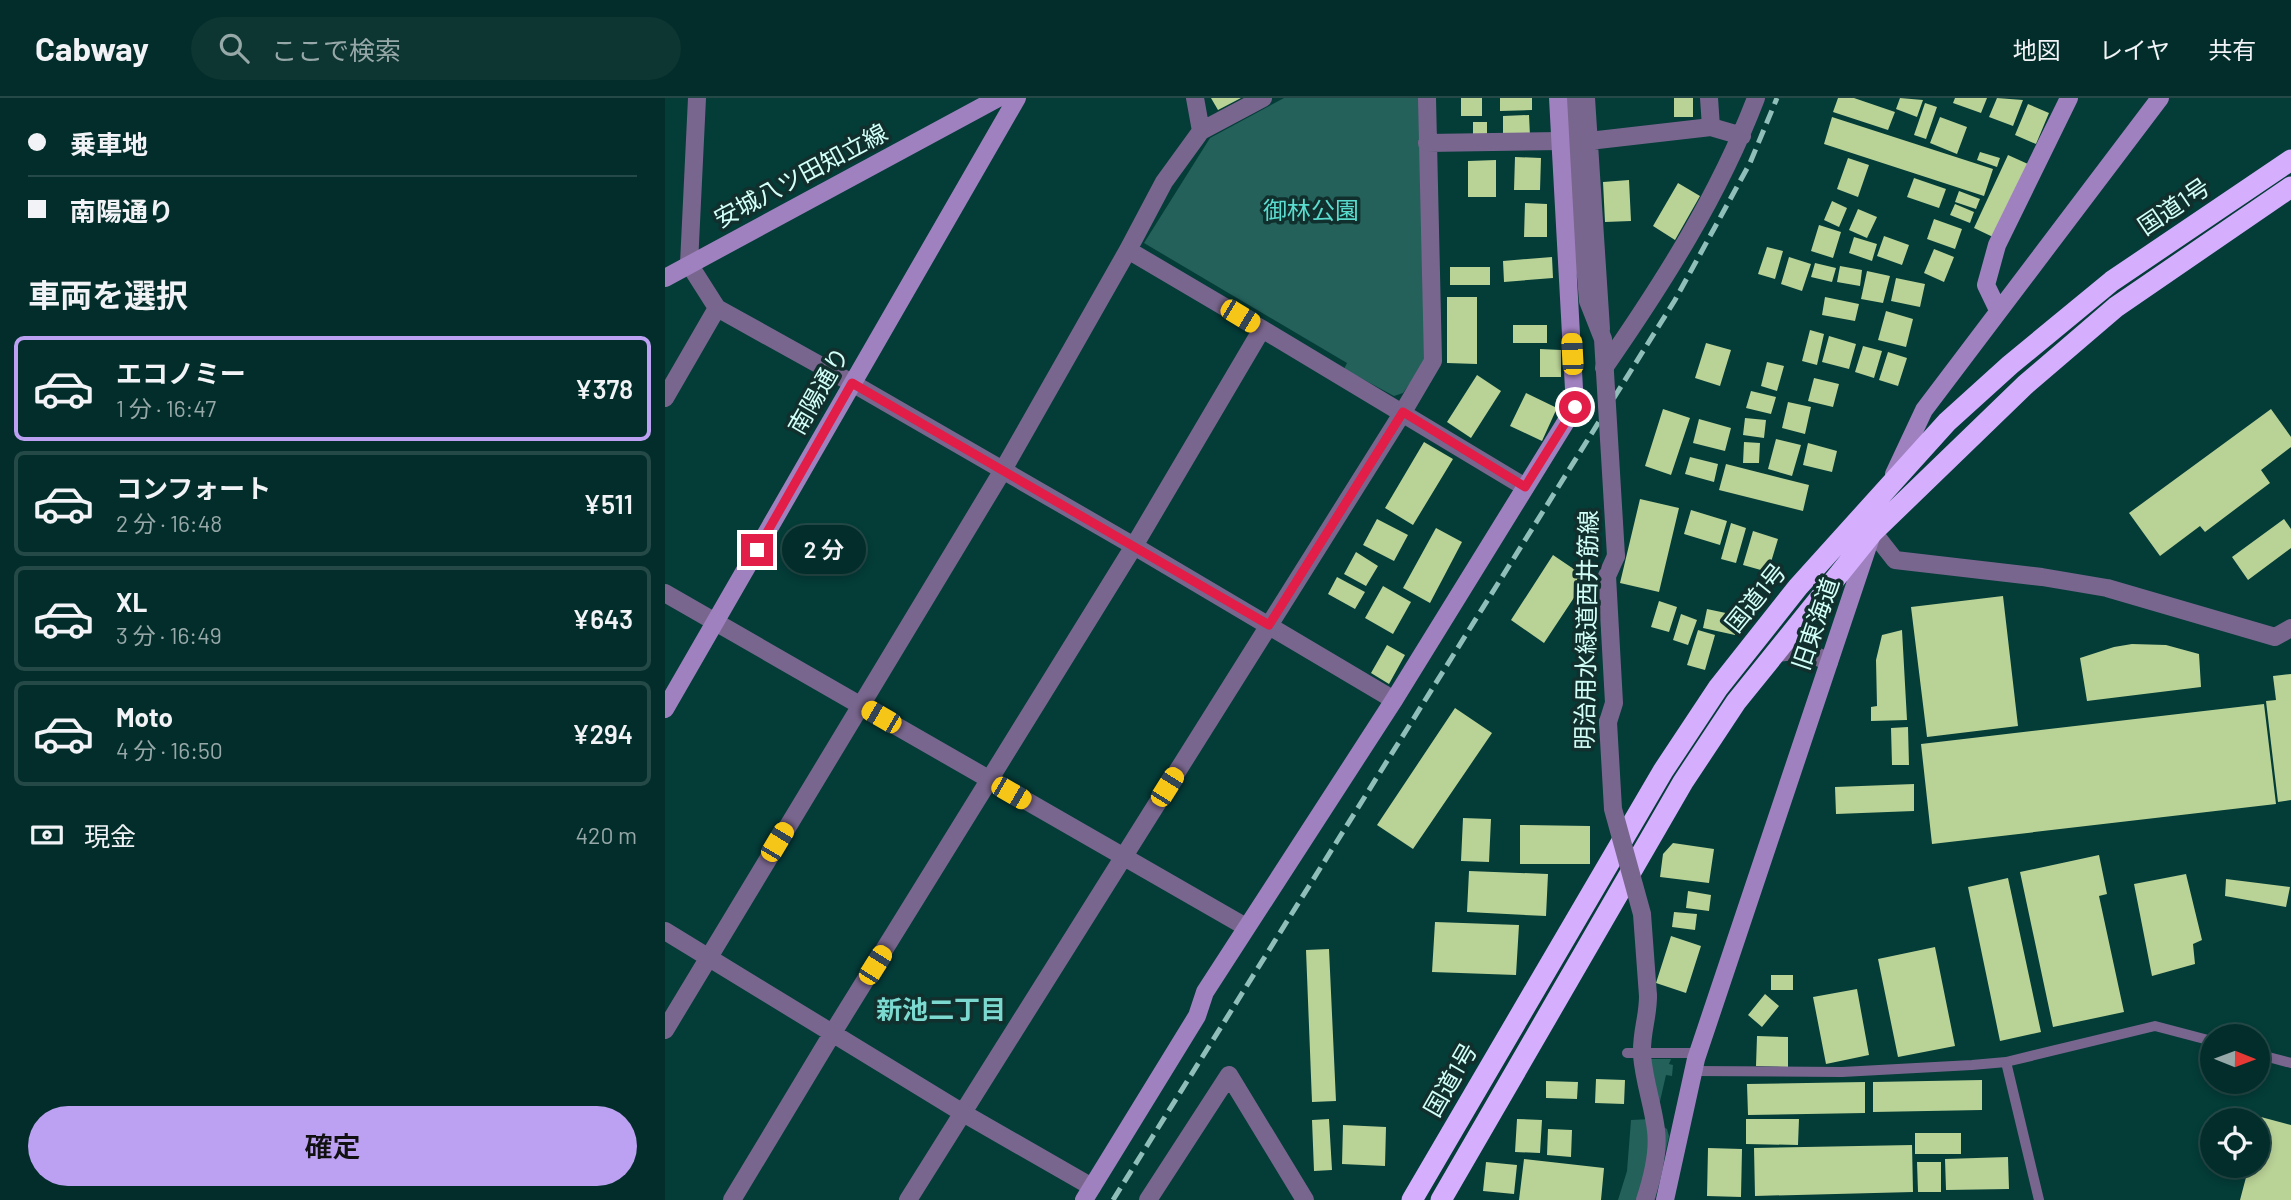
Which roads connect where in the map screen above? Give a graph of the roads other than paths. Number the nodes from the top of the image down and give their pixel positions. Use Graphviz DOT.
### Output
graph roads {
  1 [pos="697,98"];
  2 [pos="998,98"];
  3 [pos="1017,98"];
  4 [pos="1195,98"];
  5 [pos="1263,98"];
  6 [pos="1427,98"];
  7 [pos="1558,98"];
  8 [pos="1573,98"];
  9 [pos="1586,98"];
  10 [pos="1709,98"];
  11 [pos="1756,98"];
  12 [pos="2070,98"];
  13 [pos="2161,98"];
  14 [pos="1711,127"];
  15 [pos="1201,131"];
  16 [pos="1742,136"];
  17 [pos="1561,141"];
  18 [pos="1589,141"];
  19 [pos="1427,143"];
  20 [pos="2291,160"];
  21 [pos="2291,187"];
  22 [pos="1128,250"];
  23 [pos="689,264"];
  24 [pos="665,278"];
  25 [pos="717,308"];
  26 [pos="1998,310"];
  27 [pos="1262,329"];
  28 [pos="852,383"];
  29 [pos="665,398"];
  30 [pos="1403,412"];
  31 [pos="1003,470"];
  32 [pos="1890,484"];
  33 [pos="1525,487"];
  34 [pos="1873,532"];
  35 [pos="1135,546"];
  36 [pos="665,593"];
  37 [pos="715,622"];
  38 [pos="1269,625"];
  39 [pos="2291,628"];
  40 [pos="1777,653"];
  41 [pos="1829,663"];
  42 [pos="1394,700"];
  43 [pos="860,704"];
  44 [pos="665,709"];
  45 [pos="989,780"];
  46 [pos="1123,857"];
  47 [pos="1246,927"];
  48 [pos="665,931"];
  49 [pos="708,957"];
  50 [pos="665,1030"];
  51 [pos="832,1034"];
  52 [pos="2200,1038"];
  53 [pos="1634,1053"];
  54 [pos="2270,1057"];
  55 [pos="1696,1062"];
  56 [pos="2005,1062"];
  57 [pos="2291,1063"];
  58 [pos="963,1113"];
  59 [pos="1088,1194"];
  60 [pos="732,1200"];
  61 [pos="908,1200"];
  62 [pos="1148,1200"];
  63 [pos="1305,1200"];
  64 [pos="1412,1200"];
  65 [pos="1441,1200"];
  66 [pos="1645,1200"];
  67 [pos="1665,1200"];
  68 [pos="2039,1200"];
  1 -- 23 [label="street"];
  2 -- 23 [label="street, 安城八ツ田知立線"];
  3 -- 28 [label="street, 南陽通り"];
  4 -- 15 [label="street"];
  5 -- 15 [label="street"];
  6 -- 19 [label="street"];
  7 -- 17 [label="street"];
  8 -- 53 [label="street, 明治用水緑道西井筋線, bridge"];
  9 -- 18 [label="street"];
  10 -- 14 [label="street"];
  11 -- 16 [label="street"];
  12 -- 26 [label="street"];
  13 -- 26 [label="street, 旧東海道"];
  14 -- 16 [label="street"];
  14 -- 18 [label="street"];
  15 -- 22 [label="street"];
  16 -- 18 [label="street"];
  17 -- 19 [label="street"];
  17 -- 33 [label="street"];
  19 -- 30 [label="street"];
  20 -- 32 [label="highway, 国道1号"];
  21 -- 34 [label="highway, 国道1号"];
  22 -- 27 [label="street"];
  22 -- 31 [label="street"];
  23 -- 24 [label="street, 安城八ツ田知立線"];
  23 -- 25 [label="street"];
  25 -- 28 [label="street"];
  25 -- 29 [label="street"];
  26 -- 32 [label="street, 旧東海道"];
  27 -- 30 [label="street"];
  27 -- 35 [label="street"];
  28 -- 31 [label="street"];
  28 -- 37 [label="street, 南陽通り"];
  30 -- 33 [label="street"];
  30 -- 38 [label="street"];
  31 -- 35 [label="street"];
  31 -- 43 [label="street"];
  32 -- 34 [label="street, 旧東海道"];
  32 -- 64 [label="highway, 国道1号"];
  33 -- 42 [label="street"];
  34 -- 39 [label="street"];
  34 -- 40 [label="highway, 国道1号"];
  34 -- 41 [label="street, 旧東海道"];
  35 -- 38 [label="street"];
  35 -- 45 [label="street"];
  36 -- 37 [label="street"];
  37 -- 43 [label="street"];
  37 -- 44 [label="street, 南陽通り"];
  38 -- 42 [label="street"];
  38 -- 46 [label="street"];
  40 -- 41 [label="street"];
  40 -- 65 [label="highway, 国道1号"];
  41 -- 55 [label="street, 旧東海道"];
  42 -- 47 [label="street"];
  43 -- 45 [label="street"];
  43 -- 49 [label="street"];
  45 -- 46 [label="street"];
  45 -- 51 [label="street"];
  46 -- 47 [label="street"];
  46 -- 58 [label="street"];
  47 -- 59 [label="street"];
  48 -- 49 [label="street"];
  49 -- 50 [label="street"];
  49 -- 51 [label="street"];
  51 -- 58 [label="street"];
  51 -- 60 [label="street"];
  52 -- 56 [label="lane"];
  53 -- 55 [label="lane"];
  53 -- 66 [label="street, 明治用水緑道西井筋線"];
  54 -- 57 [label="lane"];
  55 -- 56 [label="lane"];
  55 -- 67 [label="street, 旧東海道"];
  56 -- 68 [label="lane"];
  58 -- 59 [label="street"];
  58 -- 61 [label="street"];
  62 -- 63 [label="street"];
}
